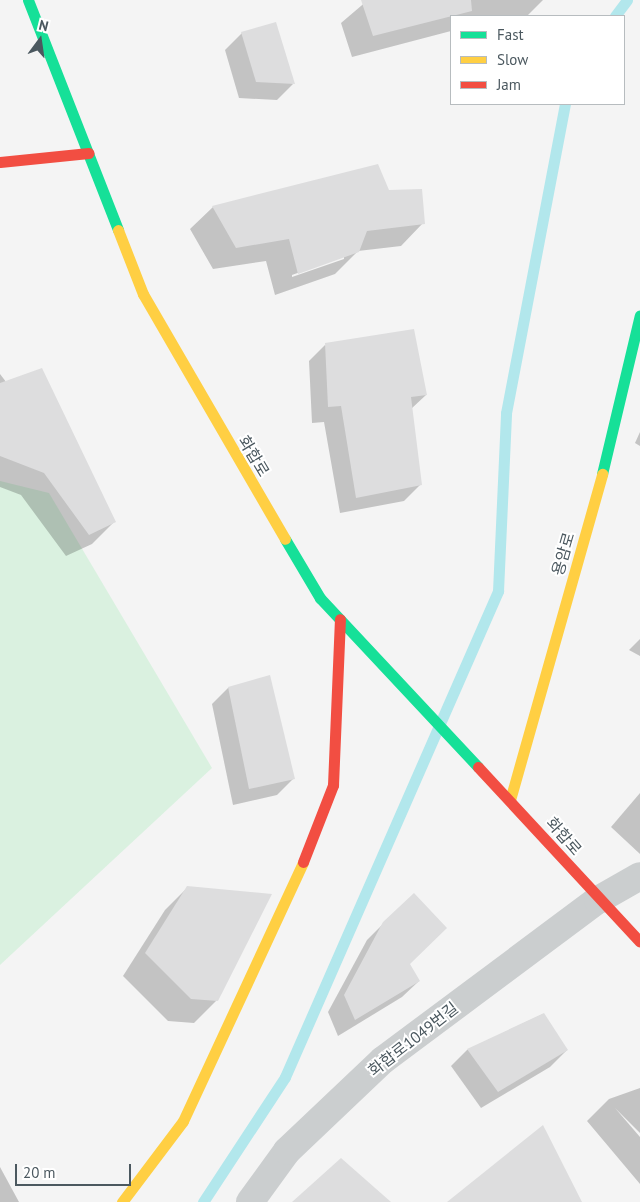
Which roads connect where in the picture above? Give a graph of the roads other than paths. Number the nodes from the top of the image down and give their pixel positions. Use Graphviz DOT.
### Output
graph roads {
  1 [pos="28,0"];
  2 [pos="89,153"];
  3 [pos="0,162"];
  4 [pos="640,315"];
  5 [pos="340,619"];
  6 [pos="510,800"];
  7 [pos="640,876"];
  8 [pos="598,900"];
  9 [pos="640,942"];
  10 [pos="122,1202"];
  11 [pos="250,1202"];
  1 -- 2 [label="street"];
  2 -- 3 [label="street"];
  2 -- 5 [label="street, 화합로"];
  4 -- 6 [label="street, 용암로"];
  5 -- 6 [label="street, 화합로"];
  5 -- 10 [label="street"];
  6 -- 8 [label="street, 화합로"];
  7 -- 8 [label="street, 화합로1049번길"];
  8 -- 9 [label="street, 화합로"];
  8 -- 11 [label="street, 화합로1049번길"];
}
